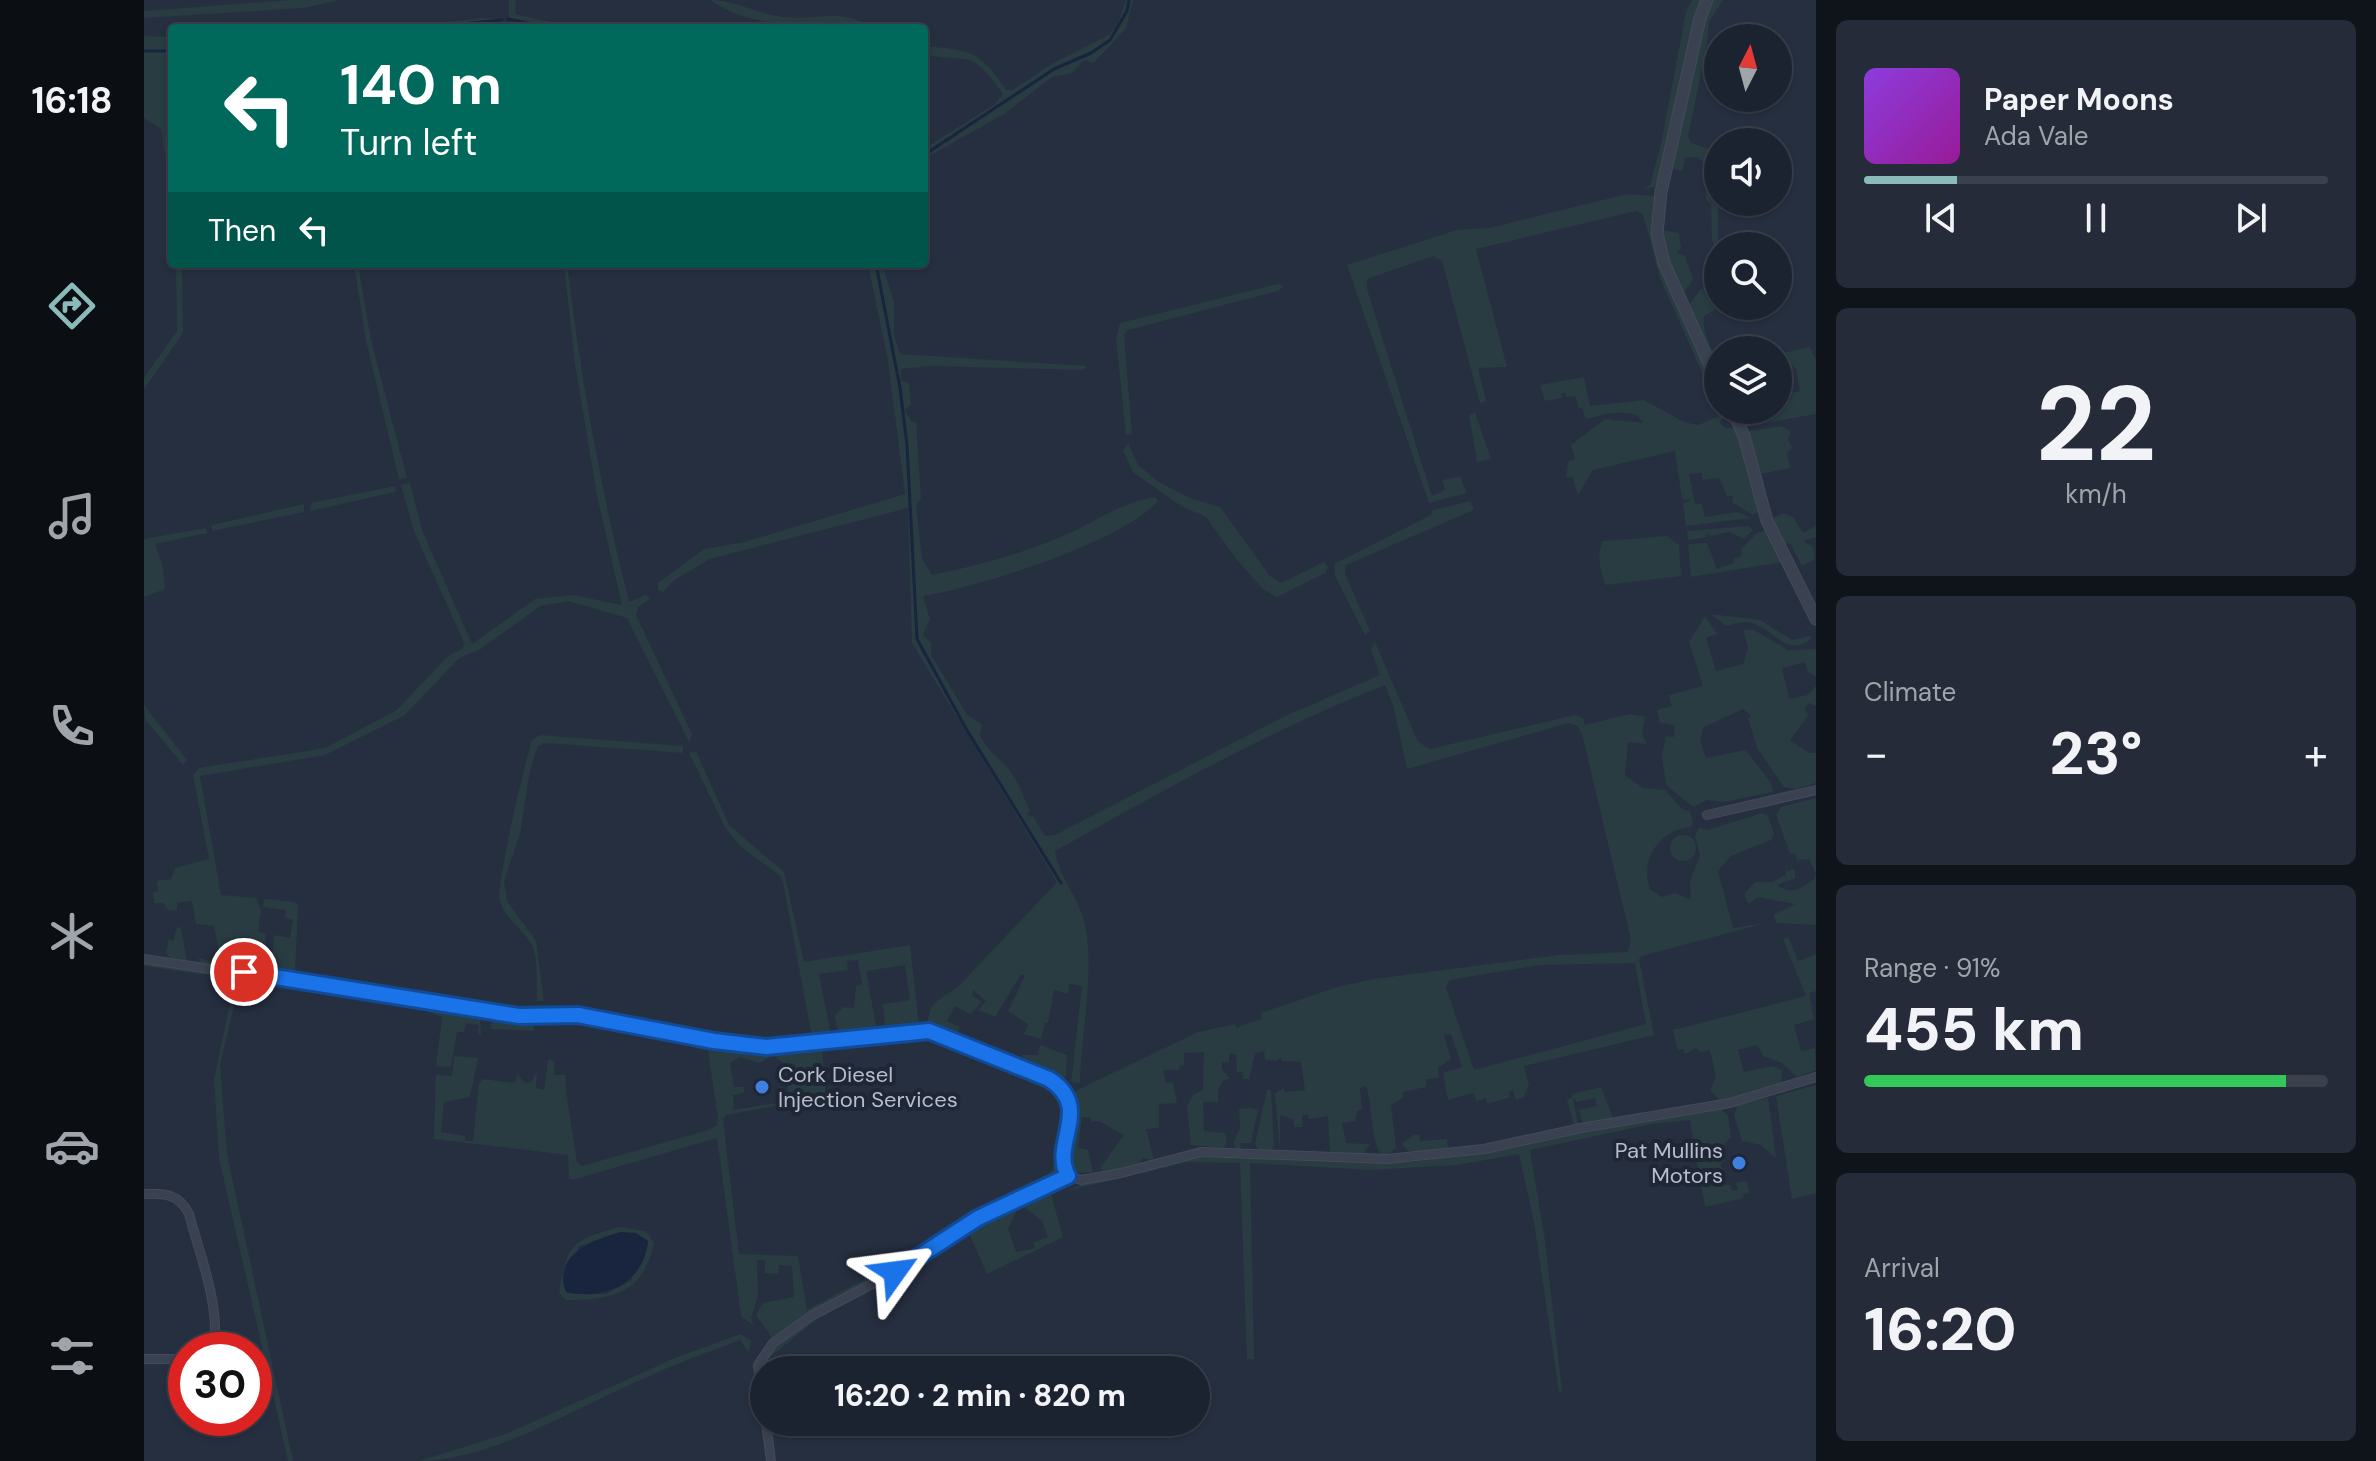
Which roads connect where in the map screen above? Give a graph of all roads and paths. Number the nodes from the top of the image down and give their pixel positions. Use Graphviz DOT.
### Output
graph roads {
  1 [pos="1707,0"];
  2 [pos="1704,352"];
  3 [pos="1738,424"];
  4 [pos="1816,619"];
  5 [pos="1816,790"];
  6 [pos="1707,815"];
  7 [pos="144,959"];
  8 [pos="1816,1077"];
  9 [pos="1068,1176"];
  10 [pos="144,1194"];
  11 [pos="216,1332"];
  12 [pos="764,1356"];
  13 [pos="144,1359"];
  14 [pos="168,1359"];
  15 [pos="768,1436"];
  16 [pos="771,1461"];
  1 -- 2 [label="street"];
  3 -- 4 [label="street"];
  5 -- 6 [label="street"];
  7 -- 9 [label="street"];
  8 -- 9 [label="street"];
  9 -- 12 [label="street"];
  10 -- 11 [label="street"];
  13 -- 14 [label="street"];
  15 -- 16 [label="street"];
}
